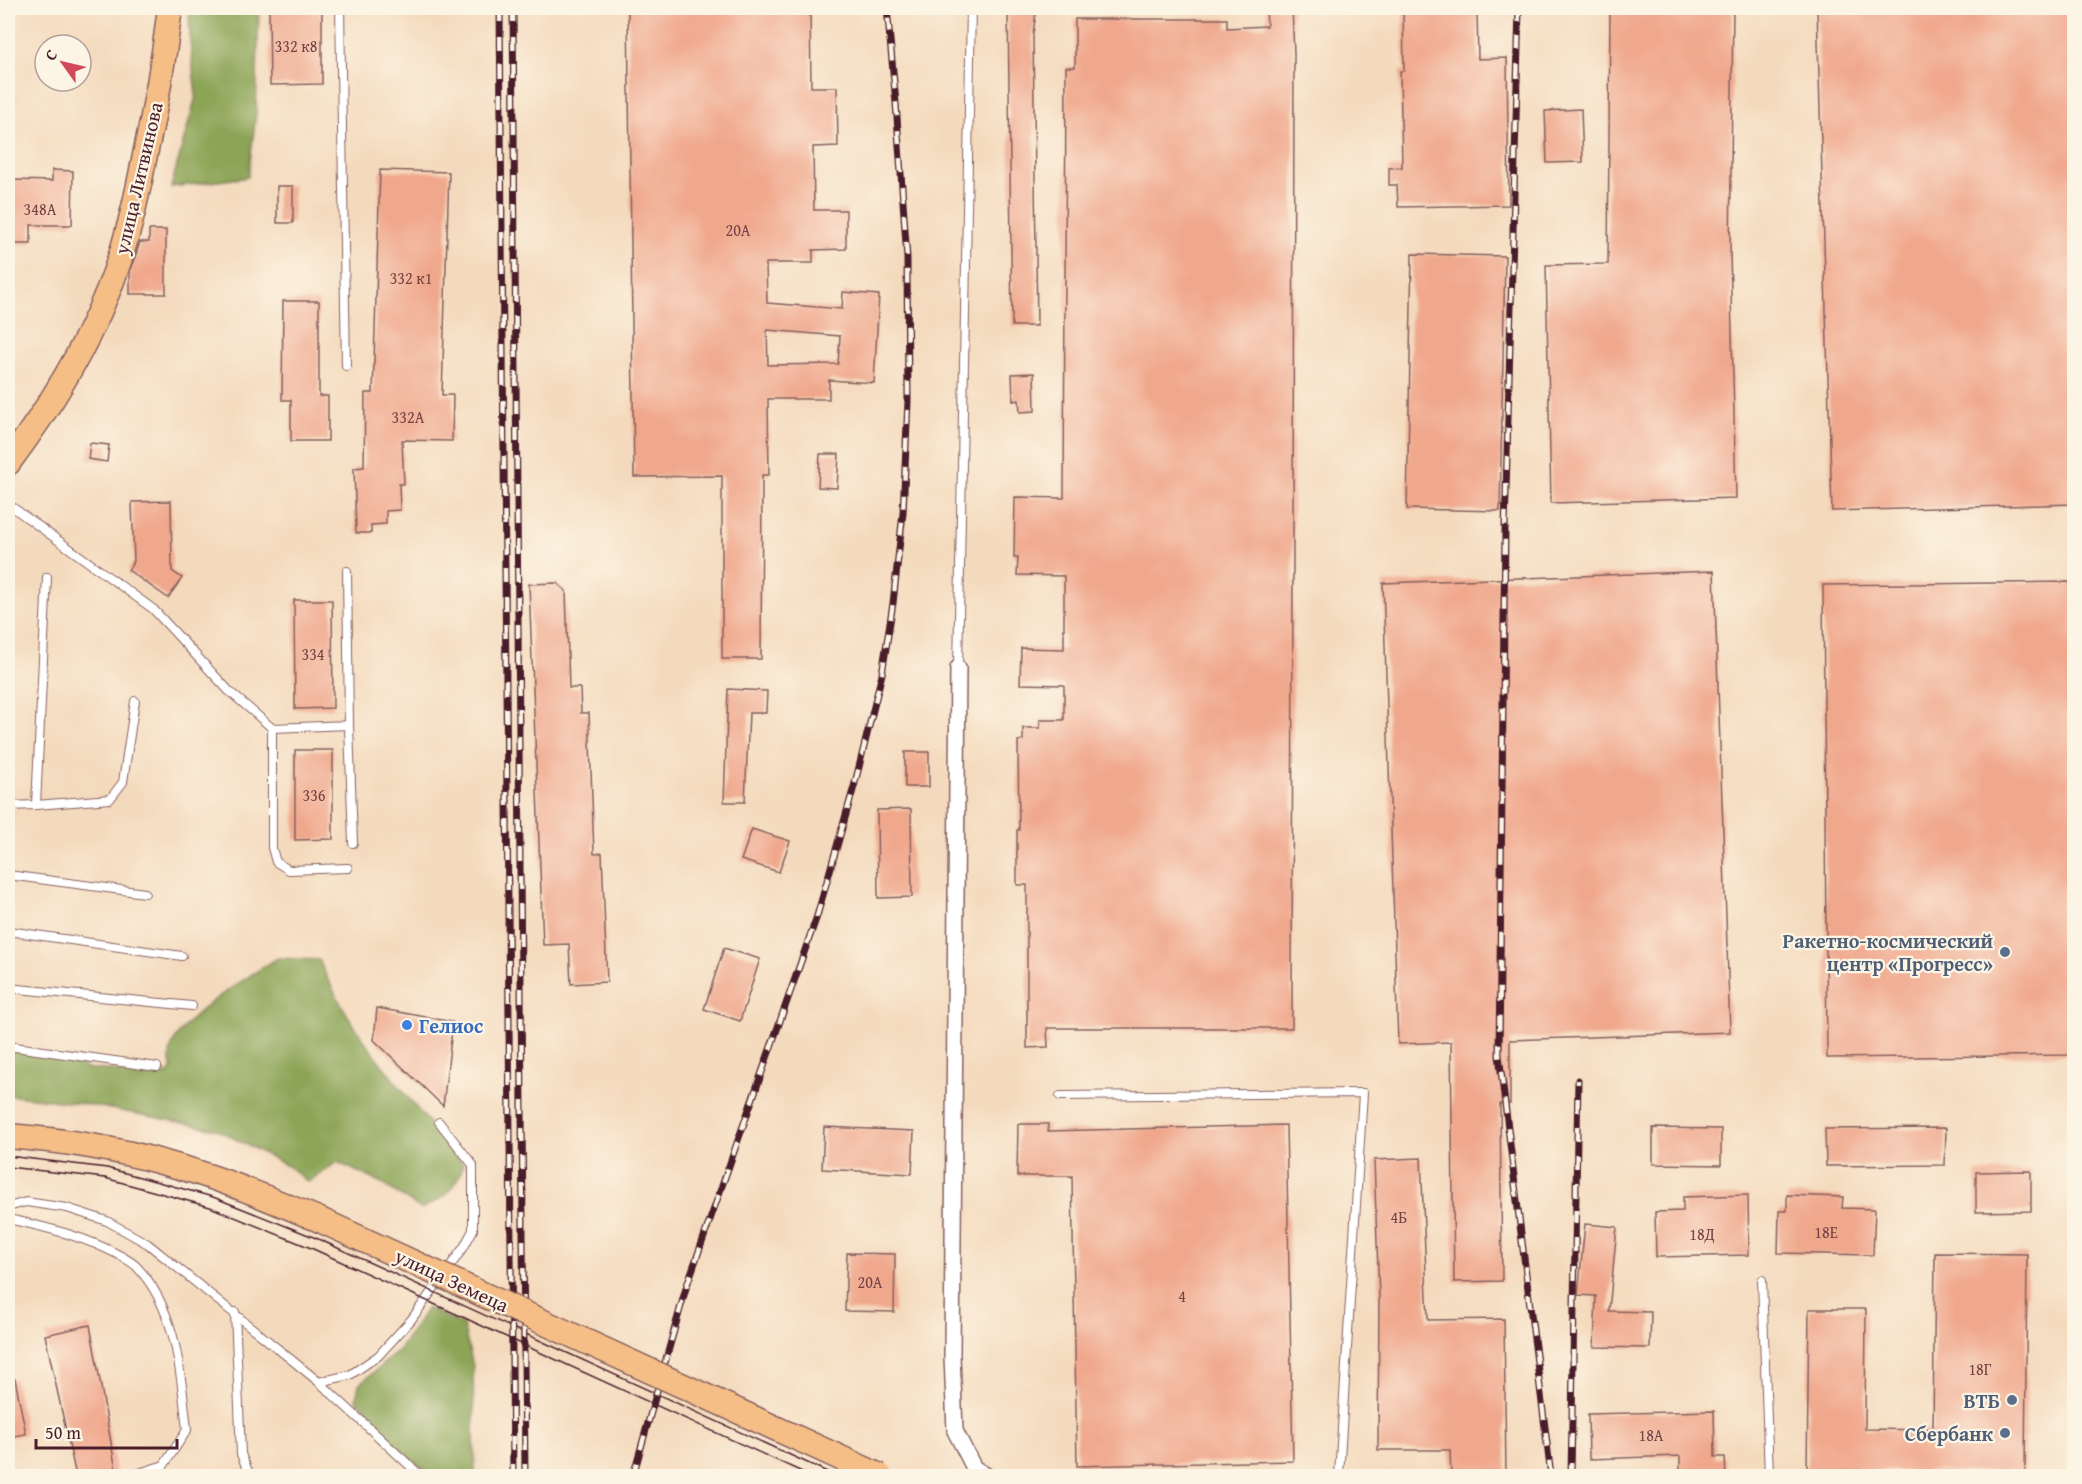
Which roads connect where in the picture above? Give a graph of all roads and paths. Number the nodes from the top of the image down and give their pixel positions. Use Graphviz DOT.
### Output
graph roads {
  1 [pos="170,8"];
  2 [pos="340,8"];
  3 [pos="971,8"];
  4 [pos="346,366"];
  5 [pos="8,463"];
  6 [pos="8,504"];
  7 [pos="347,571"];
  8 [pos="47,577"];
  9 [pos="958,668"];
  10 [pos="135,701"];
  11 [pos="349,725"];
  12 [pos="272,728"];
  13 [pos="36,805"];
  14 [pos="8,806"];
  15 [pos="353,843"];
  16 [pos="348,868"];
  17 [pos="8,875"];
  18 [pos="145,893"];
  19 [pos="8,931"];
  20 [pos="182,956"];
  21 [pos="8,988"];
  22 [pos="192,1006"];
  23 [pos="8,1046"];
  24 [pos="157,1067"];
  25 [pos="1060,1096"];
  26 [pos="439,1122"];
  27 [pos="8,1136"];
  28 [pos="8,1207"];
  29 [pos="8,1219"];
  30 [pos="1762,1280"];
  31 [pos="235,1312"];
  32 [pos="319,1382"];
  33 [pos="130,1476"];
  34 [pos="250,1476"];
  35 [pos="421,1476"];
  36 [pos="880,1476"];
  37 [pos="987,1476"];
  38 [pos="1339,1476"];
  39 [pos="1769,1476"];
  1 -- 5 [label="main road, улица Литвинова"];
  2 -- 4 [label="lane"];
  3 -- 9 [label="lane"];
  6 -- 12 [label="lane"];
  7 -- 11 [label="lane"];
  8 -- 13 [label="lane"];
  9 -- 37 [label="street"];
  10 -- 13 [label="lane"];
  11 -- 12 [label="lane"];
  11 -- 15 [label="lane"];
  12 -- 16 [label="lane"];
  13 -- 14 [label="lane"];
  17 -- 18 [label="lane"];
  19 -- 20 [label="lane"];
  21 -- 22 [label="lane"];
  23 -- 24 [label="lane"];
  25 -- 38 [label="lane"];
  26 -- 32 [label="lane"];
  27 -- 36 [label="main road, улица Земеца, bridge"];
  28 -- 31 [label="lane"];
  29 -- 33 [label="lane"];
  30 -- 39 [label="lane"];
  31 -- 32 [label="lane"];
  31 -- 34 [label="lane"];
  32 -- 35 [label="lane"];
}
